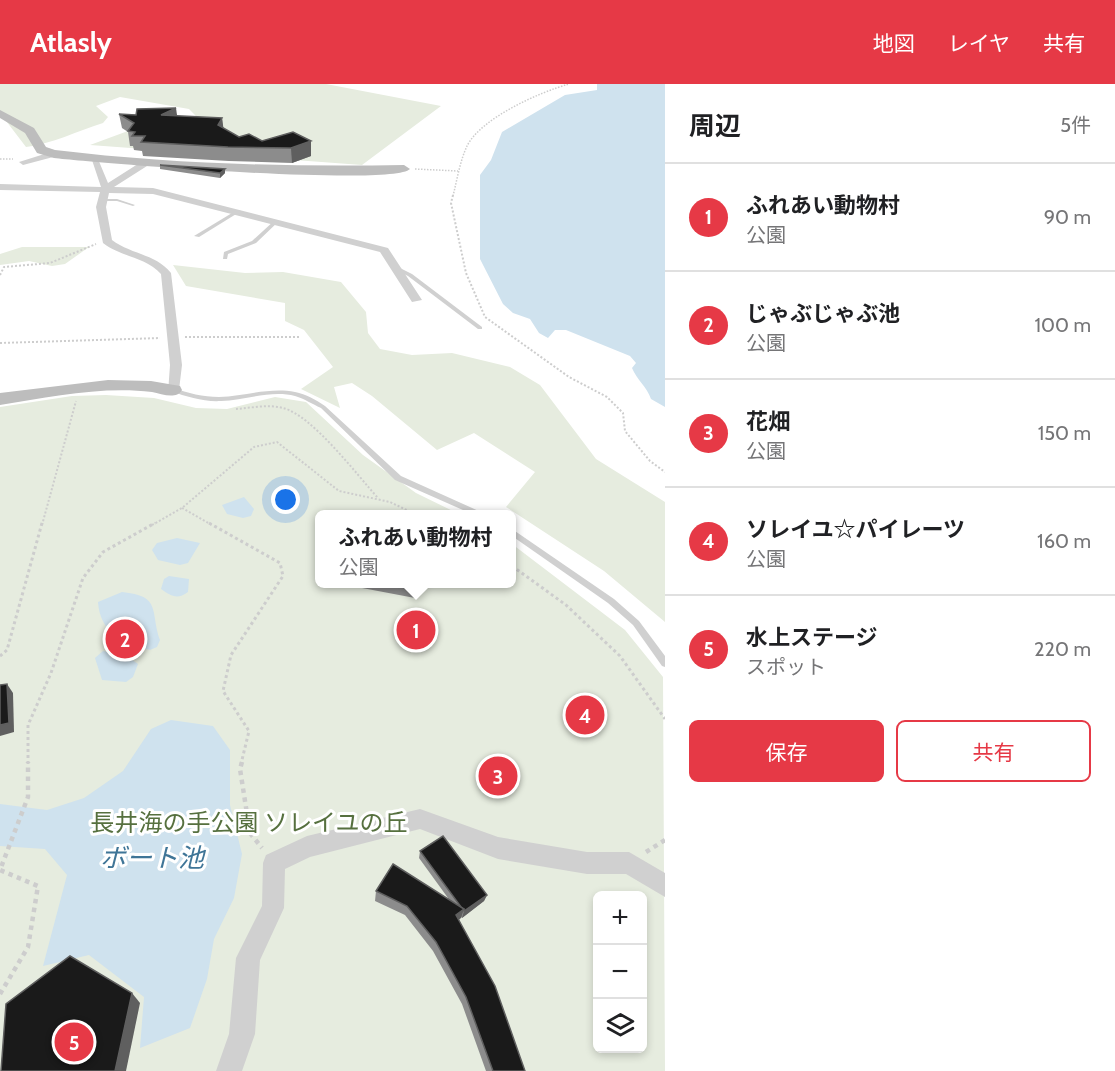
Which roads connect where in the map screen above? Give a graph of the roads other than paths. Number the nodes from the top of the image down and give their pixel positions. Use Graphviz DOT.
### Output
graph roads {
  1 [pos="3,116"];
  2 [pos="54,154"];
  3 [pos="94,159"];
  4 [pos="23,162"];
  5 [pos="144,164"];
  6 [pos="404,169"];
  7 [pos="0,187"];
  8 [pos="106,188"];
  9 [pos="101,200"];
  10 [pos="133,205"];
  11 [pos="239,211"];
  12 [pos="277,221"];
  13 [pos="197,236"];
  14 [pos="225,258"];
  15 [pos="398,269"];
  16 [pos="416,300"];
  17 [pos="480,328"];
  18 [pos="173,390"];
  19 [pos="0,399"];
  20 [pos="469,510"];
  21 [pos="516,535"];
  22 [pos="665,663"];
  23 [pos="665,886"];
  24 [pos="229,1071"];
  1 -- 2 [label="street"];
  2 -- 3 [label="street"];
  2 -- 4 [label="street"];
  3 -- 5 [label="street"];
  3 -- 8 [label="street"];
  5 -- 6 [label="street"];
  5 -- 8 [label="street"];
  7 -- 8 [label="street"];
  8 -- 9 [label="street"];
  8 -- 11 [label="street"];
  9 -- 10 [label="lane"];
  9 -- 18 [label="street"];
  11 -- 12 [label="street"];
  11 -- 13 [label="lane"];
  12 -- 14 [label="lane"];
  12 -- 15 [label="street"];
  15 -- 16 [label="street"];
  15 -- 17 [label="lane"];
  18 -- 19 [label="street"];
  18 -- 20 [label="lane"];
  21 -- 22 [label="lane"];
  23 -- 24 [label="street"];
}
